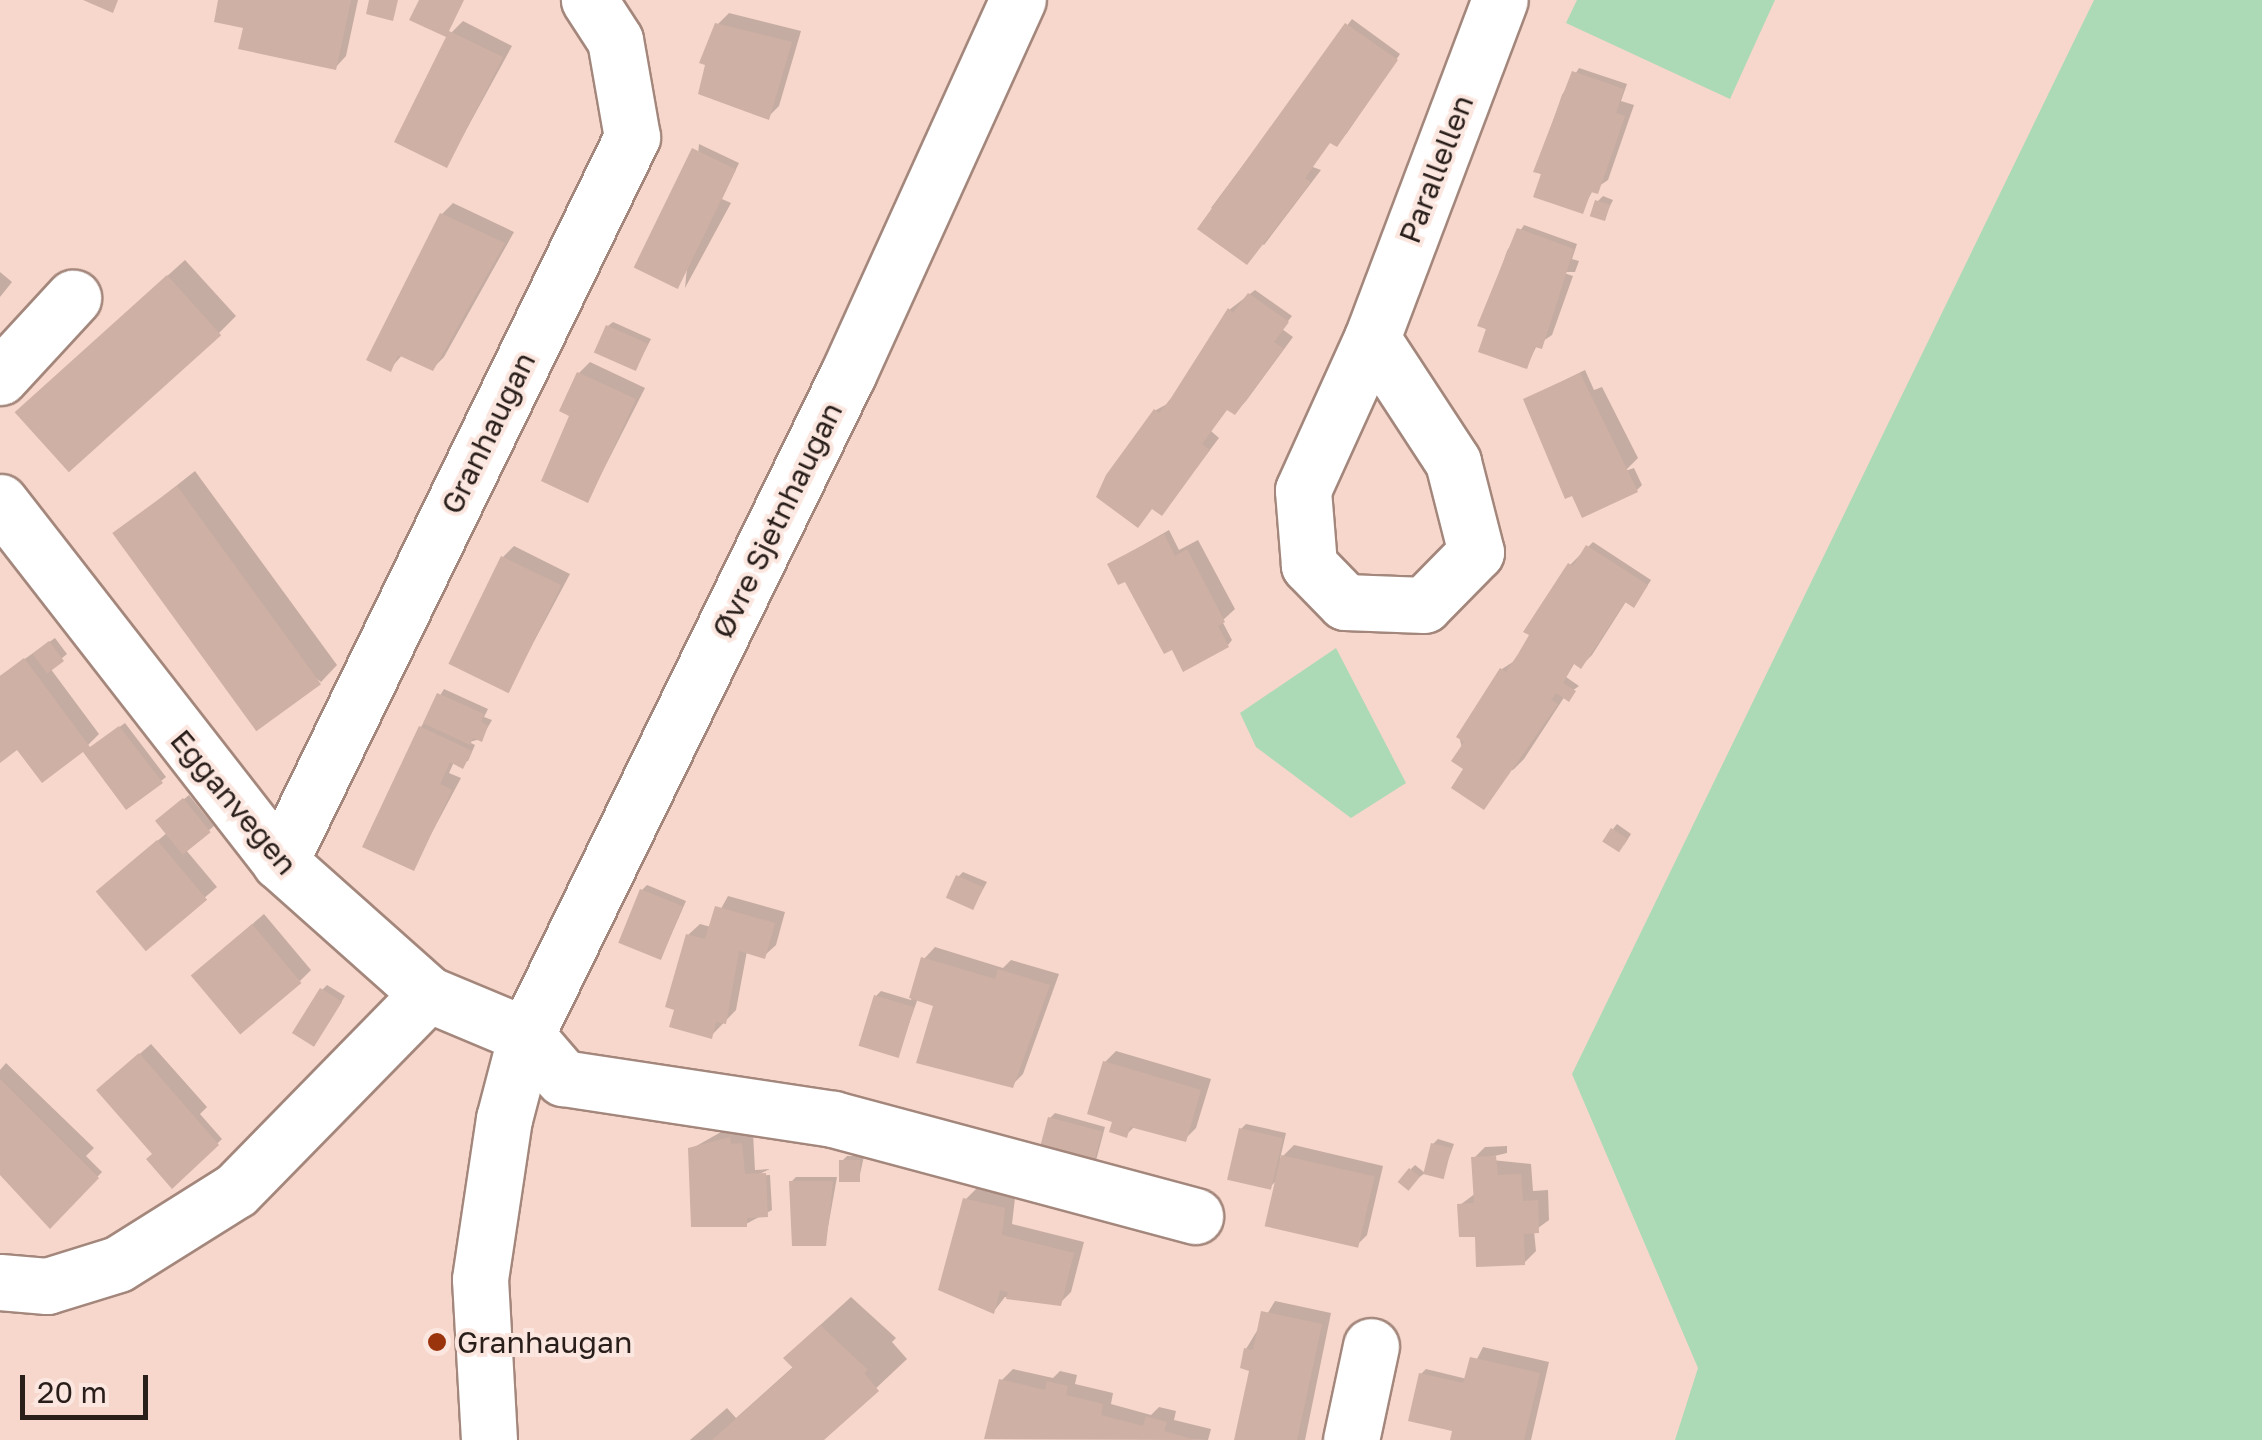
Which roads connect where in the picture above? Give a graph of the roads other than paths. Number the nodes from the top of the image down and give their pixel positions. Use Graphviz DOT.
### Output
graph roads {
  1 [pos="589,0"];
  2 [pos="1018,0"];
  3 [pos="1500,0"];
  4 [pos="74,298"];
  5 [pos="1372,338"];
  6 [pos="0,377"];
  7 [pos="0,502"];
  8 [pos="280,862"];
  9 [pos="428,994"];
  10 [pos="526,1035"];
  11 [pos="1195,1216"];
  12 [pos="2,1285"];
  13 [pos="1371,1346"];
  14 [pos="489,1440"];
  15 [pos="1351,1440"];
  1 -- 8 [label="street, Granhaugan"];
  2 -- 10 [label="street, Øvre Sjetnhaugan"];
  3 -- 5 [label="street, Parallellen"];
  4 -- 6 [label="street"];
  7 -- 8 [label="street, Egganvegen"];
  8 -- 9 [label="street, Egganvegen"];
  9 -- 10 [label="street, Egganvegen"];
  9 -- 12 [label="street"];
  10 -- 11 [label="street"];
  10 -- 14 [label="street, Øvre Sjetnhaugan"];
  13 -- 15 [label="street"];
}
